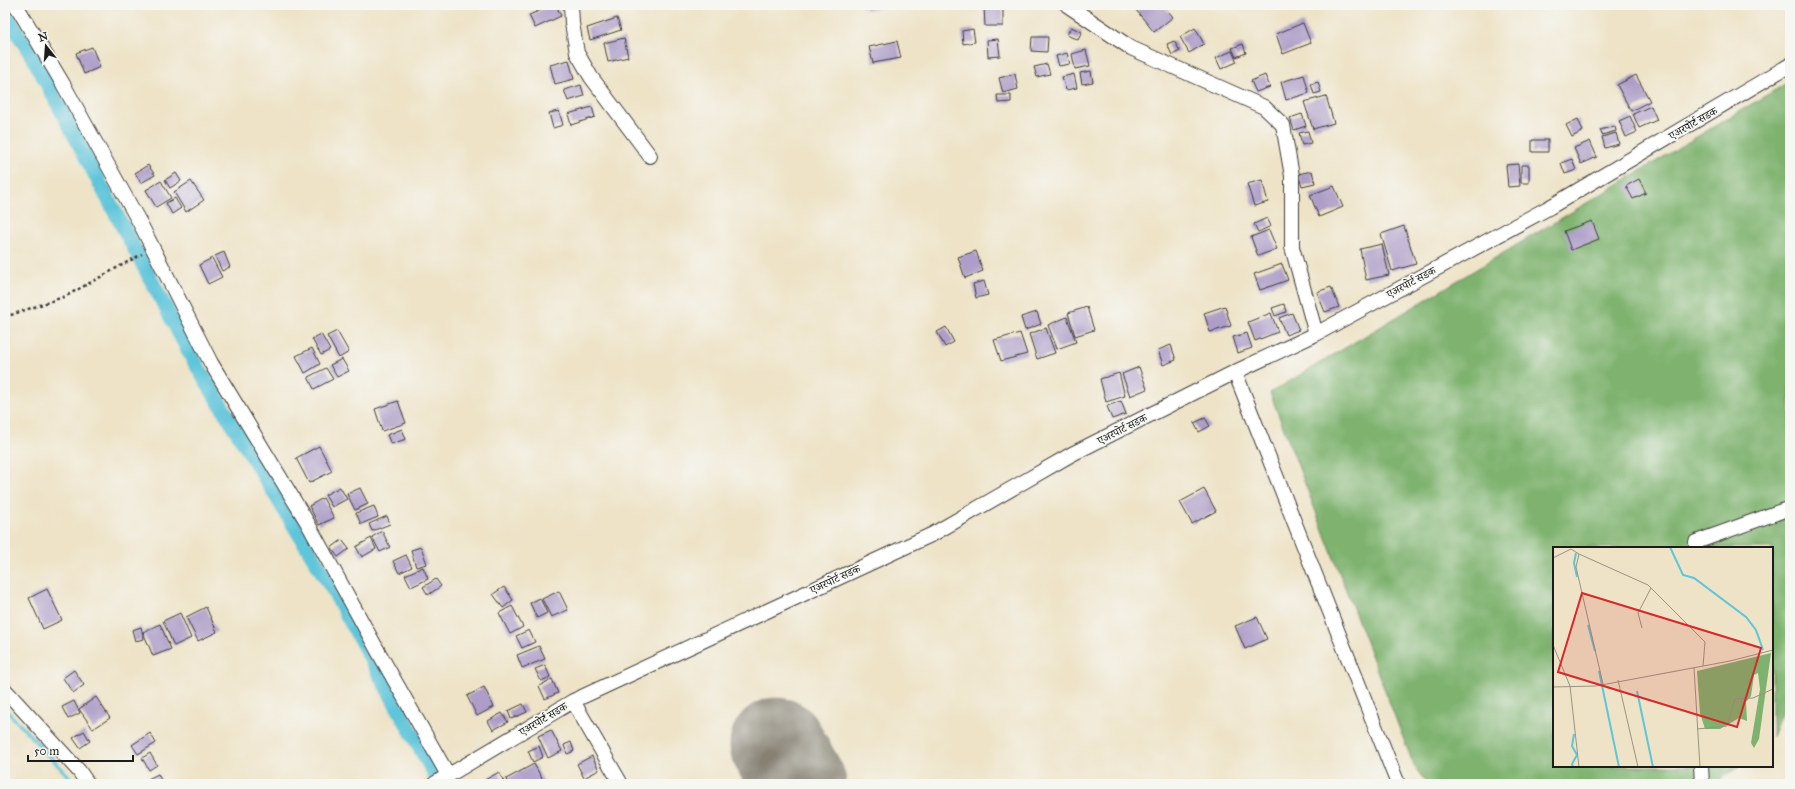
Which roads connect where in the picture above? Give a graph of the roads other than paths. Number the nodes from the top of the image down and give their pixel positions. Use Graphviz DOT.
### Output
graph roads {
  1 [pos="16,5"];
  2 [pos="571,5"];
  3 [pos="1067,5"];
  4 [pos="1790,65"];
  5 [pos="650,156"];
  6 [pos="1316,334"];
  7 [pos="1235,372"];
  8 [pos="1790,508"];
  9 [pos="1696,547"];
  10 [pos="5,690"];
  11 [pos="573,701"];
  12 [pos="1701,767"];
  13 [pos="443,778"];
  14 [pos="88,784"];
  15 [pos="622,784"];
  16 [pos="1398,784"];
  17 [pos="1702,784"];
  1 -- 13 [label="street"];
  2 -- 5 [label="street"];
  3 -- 6 [label="street"];
  4 -- 6 [label="street, एअरपोर्ट सडक"];
  6 -- 7 [label="street, एअरपोर्ट सडक"];
  7 -- 11 [label="street, एअरपोर्ट सडक"];
  7 -- 16 [label="street"];
  8 -- 9 [label="street"];
  10 -- 14 [label="street"];
  11 -- 13 [label="street, एअरपोर्ट सडक"];
  11 -- 15 [label="street"];
  12 -- 17 [label="street"];
}
